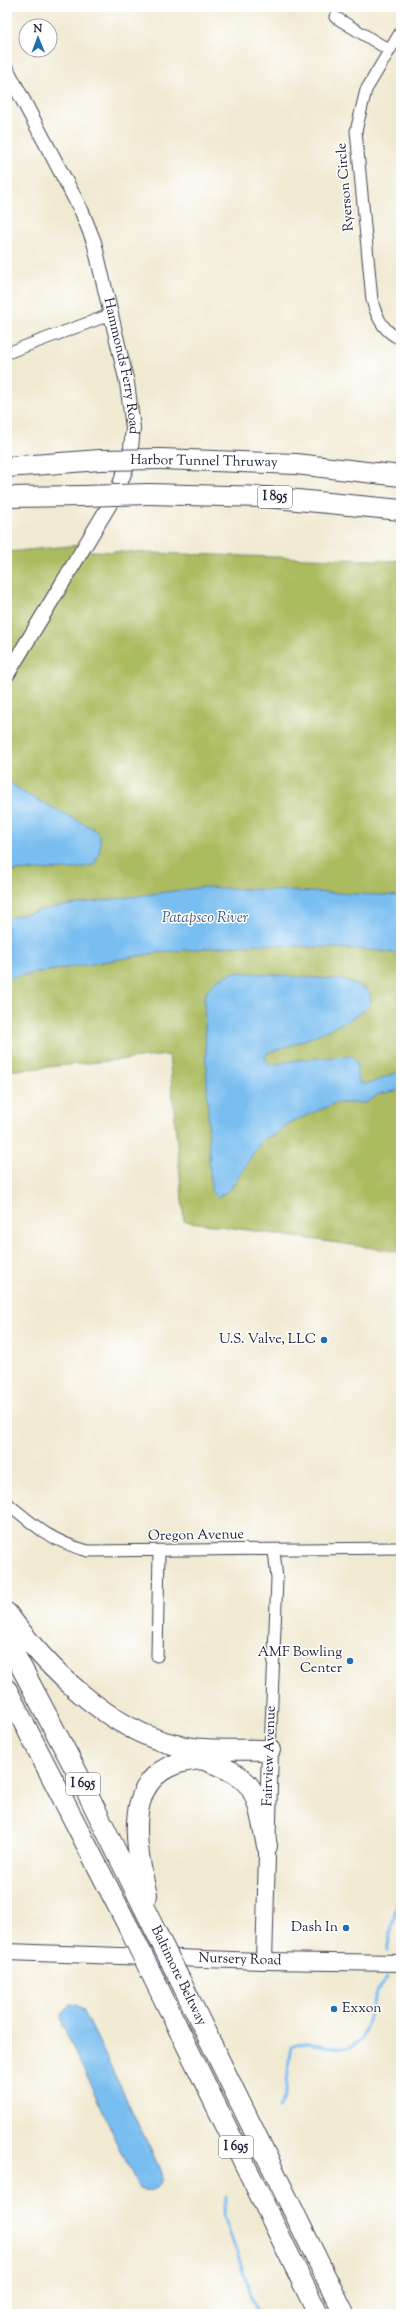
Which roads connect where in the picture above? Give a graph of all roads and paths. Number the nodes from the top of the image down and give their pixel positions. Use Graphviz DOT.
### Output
graph roads {
  1 [pos="335,16"];
  2 [pos="401,31"];
  3 [pos="389,50"];
  4 [pos="7,70"];
  5 [pos="112,314"];
  6 [pos="401,339"];
  7 [pos="7,353"];
  8 [pos="7,467"];
  9 [pos="401,476"];
  10 [pos="7,497"];
  11 [pos="401,510"];
  12 [pos="7,676"];
  13 [pos="7,1503"];
  14 [pos="401,1548"];
  15 [pos="274,1550"];
  16 [pos="159,1552"];
  17 [pos="7,1612"];
  18 [pos="7,1640"];
  19 [pos="157,1656"];
  20 [pos="7,1690"];
  21 [pos="7,1710"];
  22 [pos="270,1755"];
  23 [pos="202,1759"];
  24 [pos="53,1776"];
  25 [pos="267,1846"];
  26 [pos="155,1930"];
  27 [pos="7,1952"];
  28 [pos="264,1961"];
  29 [pos="401,1963"];
  30 [pos="302,2230"];
  31 [pos="318,2314"];
  32 [pos="344,2314"];
  33 [pos="353,2314"];
  1 -- 3 [label="street"];
  2 -- 3 [label="street, Ryerson Circle"];
  3 -- 6 [label="street, Ryerson Circle"];
  4 -- 5 [label="street, Hammonds Ferry Road"];
  5 -- 7 [label="street"];
  5 -- 12 [label="street, Hammonds Ferry Road"];
  8 -- 9 [label="highway, Harbor Tunnel Thruway, bridge"];
  10 -- 11 [label="highway, I 895, bridge"];
  13 -- 16 [label="street, Oregon Avenue"];
  14 -- 15 [label="street, Oregon Avenue"];
  15 -- 16 [label="street, Oregon Avenue"];
  15 -- 22 [label="street, Fairview Avenue"];
  16 -- 19 [label="street"];
  17 -- 22 [label="highway"];
  18 -- 26 [label="highway, Baltimore Beltway / I 695"];
  20 -- 24 [label="highway, Baltimore Beltway / I 695"];
  21 -- 24 [label="highway"];
  22 -- 23 [label="highway"];
  22 -- 25 [label="main road, Fairview Avenue"];
  23 -- 25 [label="highway"];
  23 -- 26 [label="highway"];
  24 -- 31 [label="highway, Baltimore Beltway / I 695, bridge"];
  25 -- 28 [label="main road, Fairview Avenue"];
  26 -- 30 [label="highway, Baltimore Beltway / I 695, bridge"];
  27 -- 28 [label="main road, Nursery Road"];
  28 -- 29 [label="main road, Nursery Road"];
  30 -- 32 [label="highway, Baltimore Beltway / I 695"];
  30 -- 33 [label="highway"];
}
